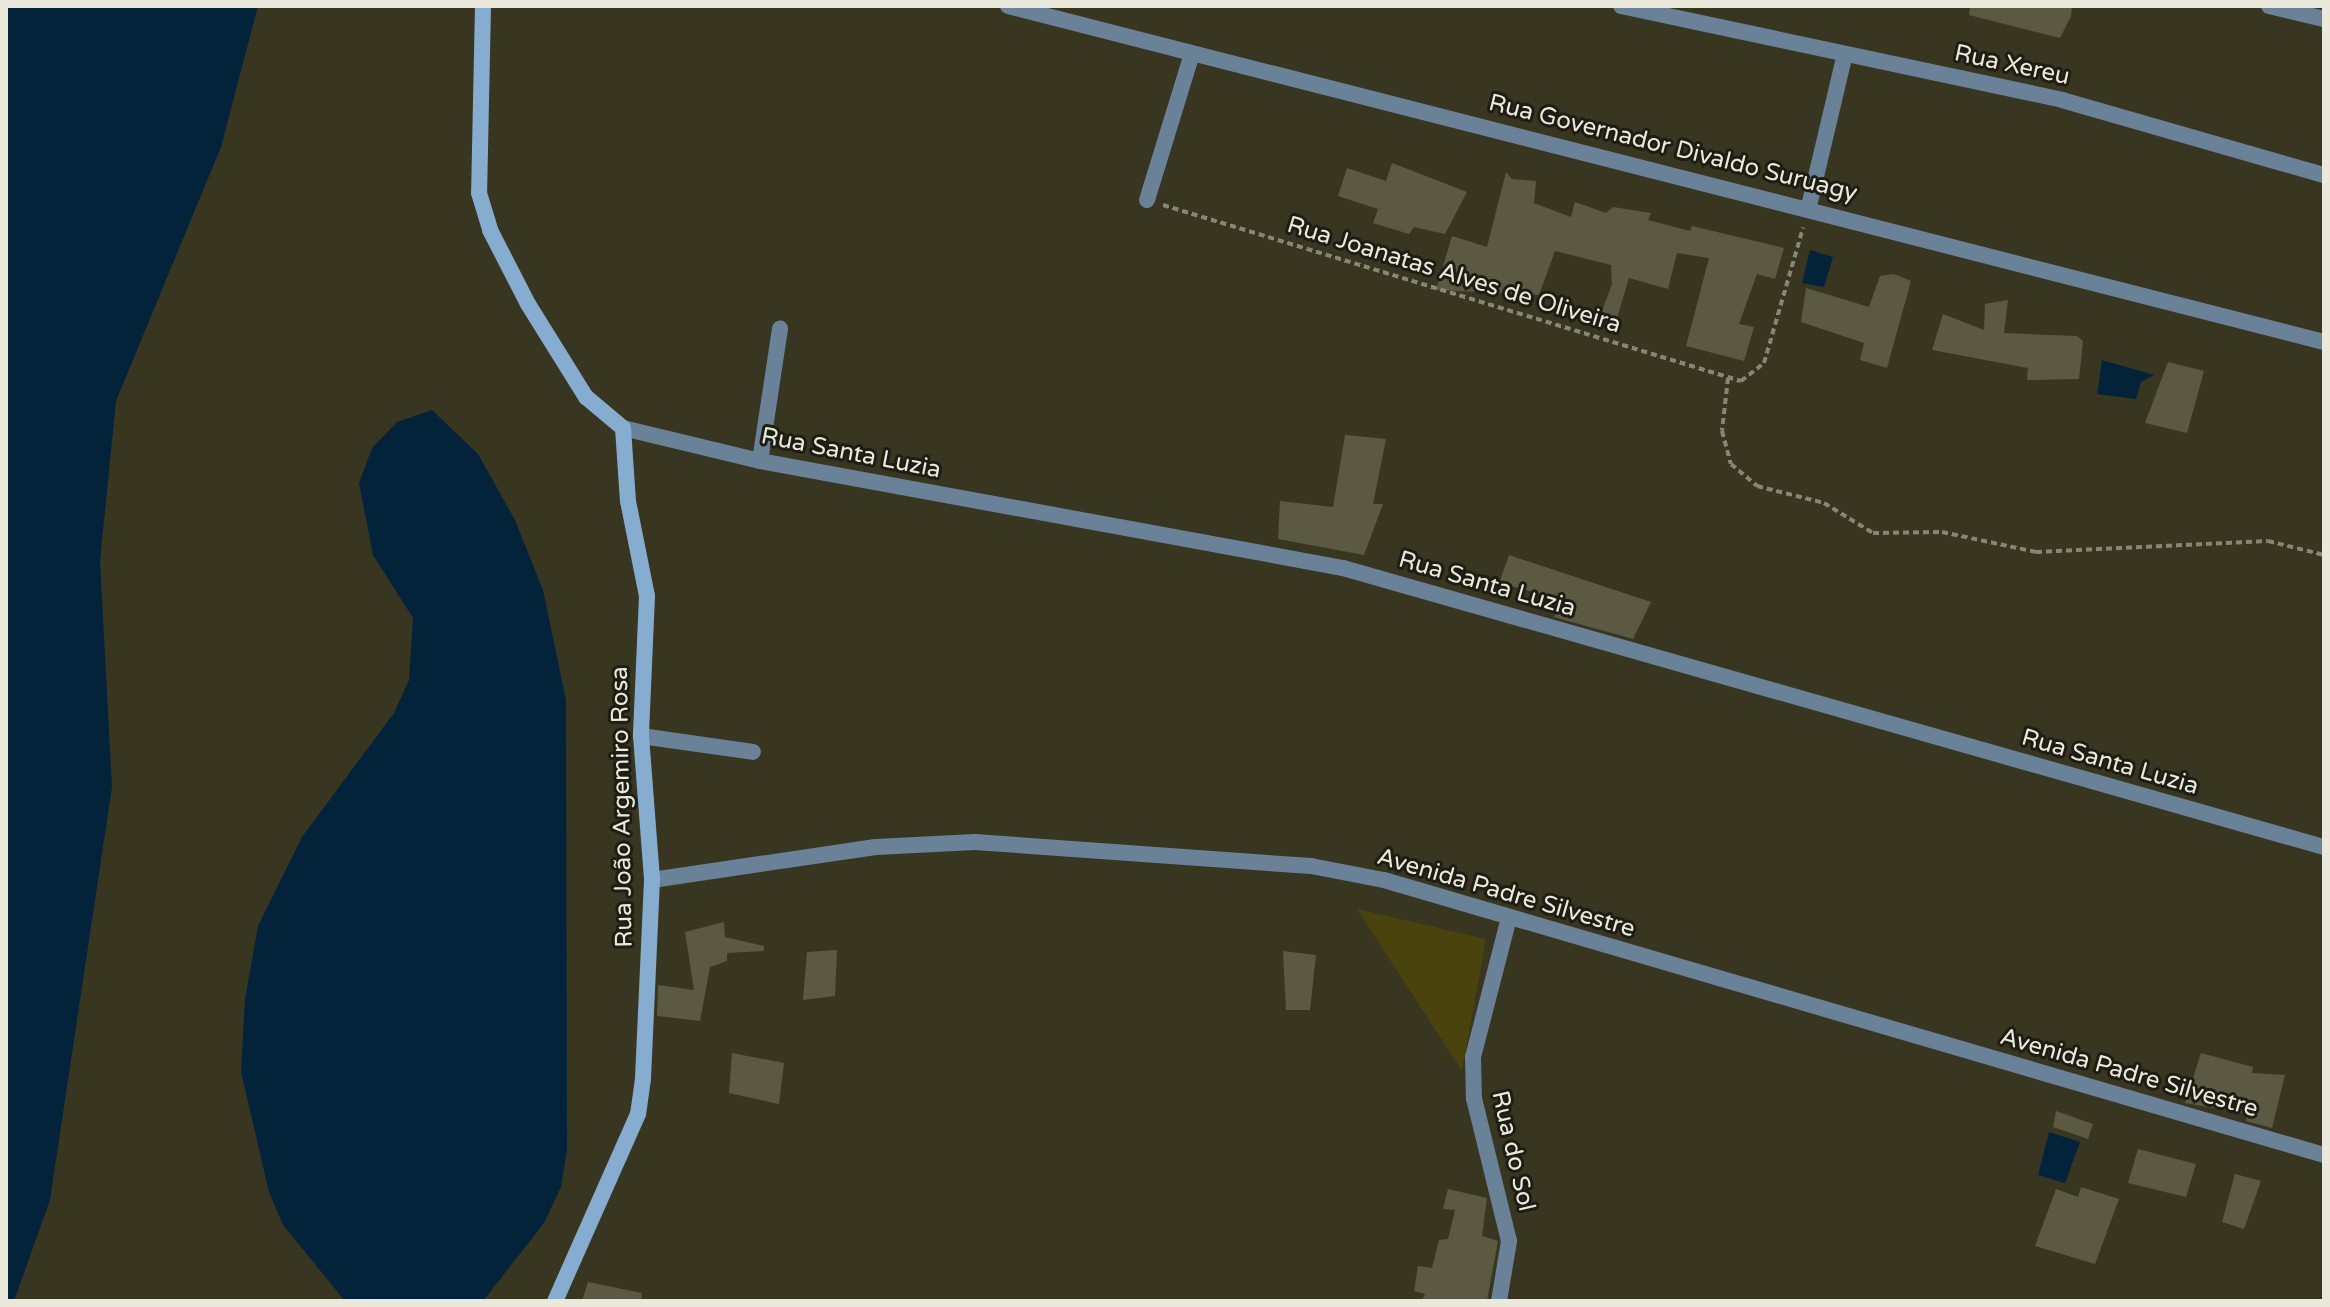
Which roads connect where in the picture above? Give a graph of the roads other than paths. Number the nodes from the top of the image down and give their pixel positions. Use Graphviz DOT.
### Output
graph roads {
  1 [pos="483,6"];
  2 [pos="1008,6"];
  3 [pos="1621,6"];
  4 [pos="2269,6"];
  5 [pos="2324,19"];
  6 [pos="1192,54"];
  7 [pos="1845,54"];
  8 [pos="2324,175"];
  9 [pos="1147,200"];
  10 [pos="1809,206"];
  11 [pos="780,329"];
  12 [pos="2324,342"];
  13 [pos="623,428"];
  14 [pos="760,461"];
  15 [pos="641,736"];
  16 [pos="753,752"];
  17 [pos="2324,847"];
  18 [pos="652,880"];
  19 [pos="1509,918"];
  20 [pos="2324,1155"];
  21 [pos="555,1301"];
  22 [pos="1499,1301"];
  1 -- 13 [label="street"];
  2 -- 6 [label="street, Rua Governador Divaldo Suruagy"];
  3 -- 7 [label="street, Rua Xereu"];
  4 -- 5 [label="street"];
  6 -- 9 [label="street"];
  6 -- 10 [label="street, Rua Governador Divaldo Suruagy"];
  7 -- 8 [label="street, Rua Xereu"];
  7 -- 10 [label="street"];
  10 -- 12 [label="street, Rua Governador Divaldo Suruagy"];
  11 -- 14 [label="street"];
  13 -- 14 [label="street, Rua Santa Luzia"];
  13 -- 15 [label="street, Rua João Argemiro Rosa"];
  14 -- 17 [label="street, Rua Santa Luzia"];
  15 -- 16 [label="street"];
  15 -- 18 [label="street, Rua João Argemiro Rosa"];
  18 -- 19 [label="street, Avenida Padre Silvestre"];
  18 -- 21 [label="street, Rua João Argemiro Rosa"];
  19 -- 20 [label="street, Avenida Padre Silvestre"];
  19 -- 22 [label="street, Rua do Sol"];
}
